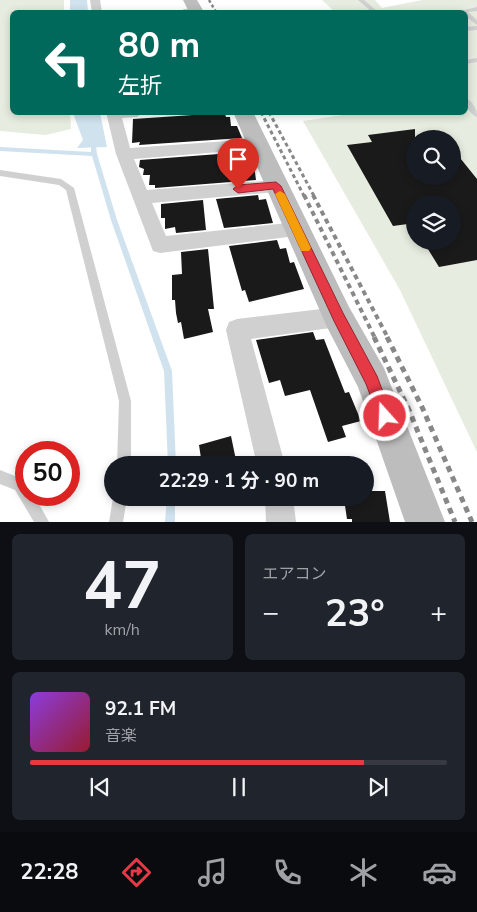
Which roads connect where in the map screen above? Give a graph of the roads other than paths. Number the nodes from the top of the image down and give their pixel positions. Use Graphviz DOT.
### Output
graph roads {
  1 [pos="361,0"];
  2 [pos="373,10"];
  3 [pos="468,104"];
  4 [pos="114,115"];
  5 [pos="244,115"];
  6 [pos="477,115"];
  7 [pos="257,144"];
  8 [pos="124,154"];
  9 [pos="0,173"];
  10 [pos="276,186"];
  11 [pos="141,197"];
  12 [pos="297,230"];
  13 [pos="338,317"];
  14 [pos="124,456"];
  15 [pos="269,456"];
  16 [pos="0,477"];
  17 [pos="119,506"];
  18 [pos="280,506"];
  19 [pos="42,522"];
  20 [pos="116,522"];
  21 [pos="281,522"];
  22 [pos="425,522"];
  1 -- 2 [label="lane"];
  3 -- 6 [label="lane"];
  4 -- 8 [label="street"];
  5 -- 7 [label="main road"];
  7 -- 8 [label="street"];
  7 -- 10 [label="main road"];
  8 -- 11 [label="street"];
  9 -- 14 [label="lane"];
  10 -- 11 [label="street"];
  10 -- 12 [label="main road"];
  11 -- 12 [label="street"];
  12 -- 13 [label="main road"];
  13 -- 15 [label="street"];
  13 -- 22 [label="main road"];
  16 -- 19 [label="lane"];
  17 -- 20 [label="lane"];
  18 -- 21 [label="street"];
}
